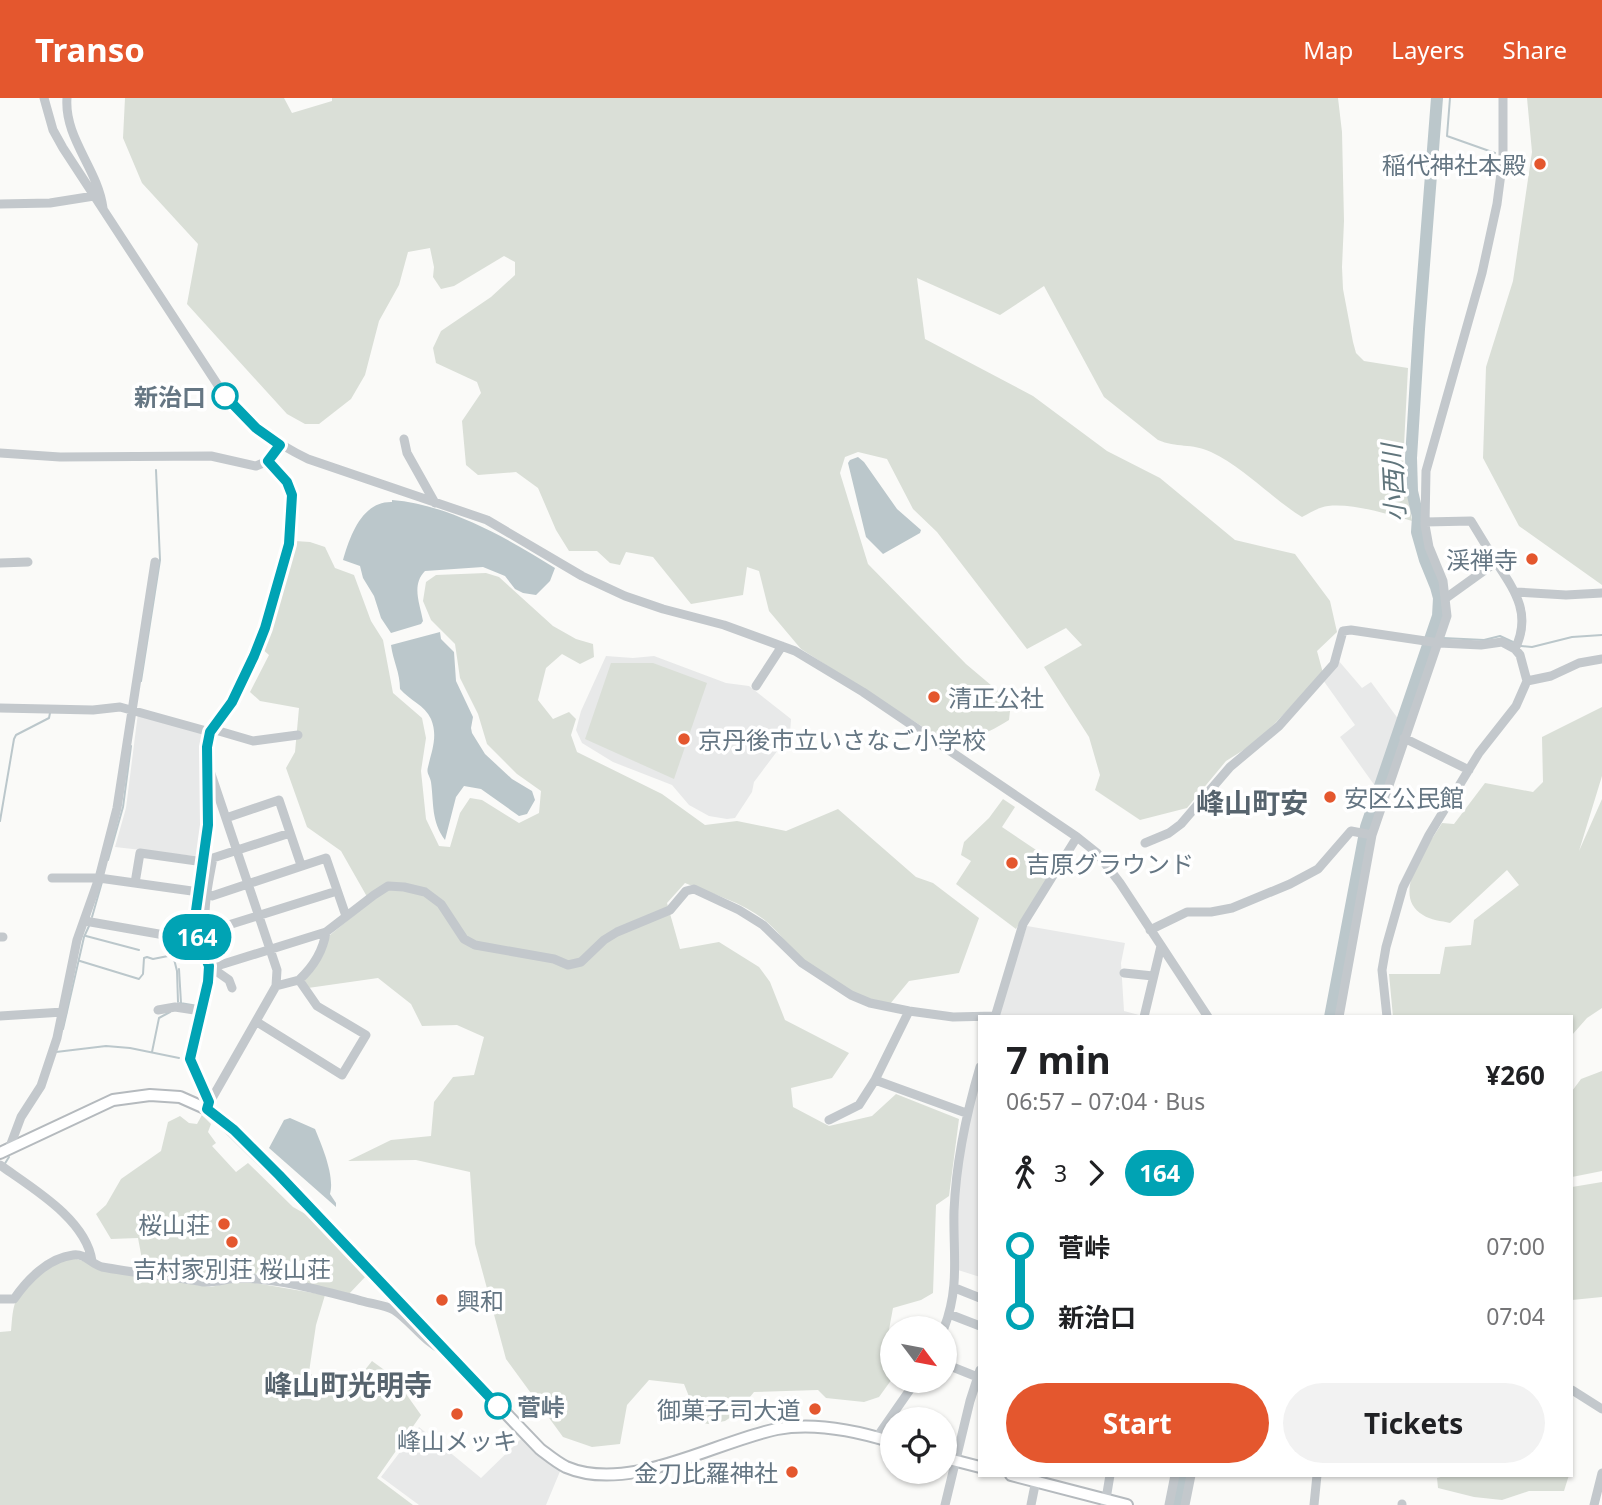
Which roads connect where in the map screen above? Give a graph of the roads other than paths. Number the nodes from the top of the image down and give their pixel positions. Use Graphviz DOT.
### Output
graph roads {
  1 [pos="44,98"];
  2 [pos="67,98"];
  3 [pos="1503,98"];
  4 [pos="94,196"];
  5 [pos="0,204"];
  6 [pos="103,209"];
  7 [pos="404,439"];
  8 [pos="280,445"];
  9 [pos="0,453"];
  10 [pos="268,461"];
  11 [pos="435,503"];
  12 [pos="1426,522"];
  13 [pos="28,562"];
  14 [pos="155,562"];
  15 [pos="1496,562"];
  16 [pos="0,563"];
  17 [pos="1516,592"];
  18 [pos="1602,593"];
  19 [pos="1446,597"];
  20 [pos="1439,643"];
  21 [pos="782,646"];
  22 [pos="1515,649"];
  23 [pos="1602,659"];
  24 [pos="1527,681"];
  25 [pos="756,686"];
  26 [pos="0,708"];
  27 [pos="131,709"];
  28 [pos="211,730"];
  29 [pos="298,735"];
  30 [pos="1405,738"];
  31 [pos="208,763"];
  32 [pos="1469,770"];
  33 [pos="226,818"];
  34 [pos="290,833"];
  35 [pos="1373,835"];
  36 [pos="1077,836"];
  37 [pos="1145,843"];
  38 [pos="237,850"];
  39 [pos="204,862"];
  40 [pos="301,866"];
  41 [pos="99,877"];
  42 [pos="52,878"];
  43 [pos="135,883"];
  44 [pos="248,884"];
  45 [pos="337,891"];
  46 [pos="203,893"];
  47 [pos="259,916"];
  48 [pos="346,916"];
  49 [pos="85,921"];
  50 [pos="1150,930"];
  51 [pos="326,932"];
  52 [pos="201,933"];
  53 [pos="1161,946"];
  54 [pos="270,949"];
  55 [pos="209,966"];
  56 [pos="1124,973"];
  57 [pos="1153,976"];
  58 [pos="299,980"];
  59 [pos="276,986"];
  60 [pos="232,988"];
  61 [pos="158,1010"];
  62 [pos="201,1011"];
  63 [pos="909,1011"];
  64 [pos="63,1012"];
  65 [pos="995,1015"];
  66 [pos="1144,1015"];
  67 [pos="1207,1015"];
  68 [pos="1339,1015"];
  69 [pos="1387,1015"];
  70 [pos="0,1016"];
  71 [pos="978,1016"];
  72 [pos="257,1022"];
  73 [pos="978,1074"];
  74 [pos="875,1080"];
  75 [pos="208,1106"];
  76 [pos="966,1113"];
  77 [pos="829,1120"];
  78 [pos="5,1151"];
  79 [pos="0,1166"];
  80 [pos="92,1261"];
  81 [pos="955,1288"];
  82 [pos="978,1297"];
  83 [pos="0,1299"];
  84 [pos="949,1314"];
  85 [pos="978,1325"];
  86 [pos="444,1351"];
  87 [pos="957,1368"];
  88 [pos="978,1375"];
  89 [pos="978,1379"];
  90 [pos="1573,1391"];
  91 [pos="908,1393"];
  92 [pos="1602,1409"];
  93 [pos="877,1437"];
  94 [pos="880,1438"];
  95 [pos="957,1454"];
  96 [pos="957,1461"];
  97 [pos="978,1467"];
  98 [pos="1602,1473"];
  99 [pos="1110,1477"];
  100 [pos="1175,1477"];
  101 [pos="1191,1477"];
  102 [pos="1317,1477"];
  103 [pos="1037,1479"];
  104 [pos="950,1484"];
  105 [pos="1105,1502"];
  106 [pos="945,1505"];
  107 [pos="1031,1505"];
  108 [pos="1127,1505"];
  109 [pos="1169,1505"];
  110 [pos="1185,1505"];
  111 [pos="1314,1505"];
  112 [pos="1594,1505"];
  1 -- 4 [label="street"];
  2 -- 6 [label="street"];
  3 -- 12 [label="street"];
  4 -- 5 [label="street"];
  4 -- 6 [label="street"];
  6 -- 8 [label="street"];
  7 -- 11 [label="street"];
  8 -- 10 [label="street"];
  8 -- 11 [label="street"];
  9 -- 10 [label="street"];
  10 -- 28 [label="street"];
  11 -- 21 [label="street"];
  12 -- 15 [label="street"];
  12 -- 19 [label="street"];
  13 -- 16 [label="street"];
  14 -- 27 [label="street"];
  15 -- 17 [label="street"];
  15 -- 19 [label="street"];
  17 -- 18 [label="street"];
  17 -- 22 [label="street"];
  19 -- 20 [label="street"];
  20 -- 22 [label="street"];
  20 -- 30 [label="street"];
  20 -- 37 [label="street"];
  21 -- 25 [label="street"];
  21 -- 36 [label="street"];
  22 -- 24 [label="street"];
  23 -- 24 [label="street"];
  24 -- 32 [label="street"];
  26 -- 27 [label="street"];
  27 -- 28 [label="street"];
  27 -- 41 [label="street"];
  28 -- 29 [label="street"];
  28 -- 31 [label="street"];
  30 -- 32 [label="street"];
  30 -- 35 [label="street"];
  31 -- 33 [label="street"];
  31 -- 39 [label="street"];
  32 -- 69 [label="street"];
  33 -- 34 [label="street"];
  33 -- 38 [label="street"];
  34 -- 38 [label="street"];
  34 -- 40 [label="street"];
  35 -- 50 [label="street"];
  35 -- 68 [label="street"];
  36 -- 50 [label="street"];
  36 -- 65 [label="street"];
  38 -- 44 [label="street"];
  38 -- 46 [label="street"];
  39 -- 43 [label="street"];
  39 -- 46 [label="street"];
  40 -- 44 [label="street"];
  40 -- 45 [label="street"];
  41 -- 42 [label="street"];
  41 -- 43 [label="street"];
  41 -- 49 [label="street"];
  43 -- 46 [label="street"];
  44 -- 46 [label="street"];
  44 -- 47 [label="street"];
  45 -- 47 [label="street"];
  45 -- 48 [label="street"];
  46 -- 52 [label="street"];
  47 -- 52 [label="street"];
  47 -- 54 [label="street"];
  48 -- 51 [label="street"];
  48 -- 63 [label="street"];
  49 -- 52 [label="street"];
  49 -- 64 [label="street"];
  50 -- 53 [label="street"];
  51 -- 54 [label="street"];
  51 -- 58 [label="street"];
  52 -- 54 [label="street"];
  52 -- 55 [label="street"];
  53 -- 57 [label="street"];
  53 -- 67 [label="street"];
  54 -- 59 [label="street"];
  55 -- 60 [label="street"];
  55 -- 62 [label="street"];
  56 -- 57 [label="street"];
  57 -- 66 [label="street"];
  58 -- 59 [label="street"];
  58 -- 72 [label="street"];
  59 -- 72 [label="street"];
  61 -- 62 [label="street"];
  62 -- 75 [label="street"];
  63 -- 71 [label="street"];
  63 -- 74 [label="street"];
  64 -- 70 [label="street"];
  64 -- 78 [label="street"];
  72 -- 75 [label="street"];
  73 -- 76 [label="street"];
  74 -- 76 [label="street"];
  74 -- 77 [label="street"];
  75 -- 78 [label="main road"];
  75 -- 86 [label="main road"];
  76 -- 81 [label="street"];
  79 -- 80 [label="street"];
  80 -- 83 [label="street"];
  80 -- 86 [label="street"];
  81 -- 82 [label="street"];
  81 -- 84 [label="street"];
  84 -- 85 [label="street"];
  86 -- 93 [label="main road"];
  87 -- 88 [label="street"];
  89 -- 95 [label="street"];
  90 -- 92 [label="street"];
  91 -- 93 [label="street"];
  93 -- 94 [label="main road"];
  96 -- 97 [label="main road"];
  98 -- 112 [label="street"];
  99 -- 105 [label="street"];
  100 -- 109 [label="street"];
  101 -- 110 [label="street"];
  102 -- 111 [label="street"];
  103 -- 105 [label="main road"];
  103 -- 107 [label="street"];
  104 -- 106 [label="street"];
  105 -- 108 [label="main road"];
}
